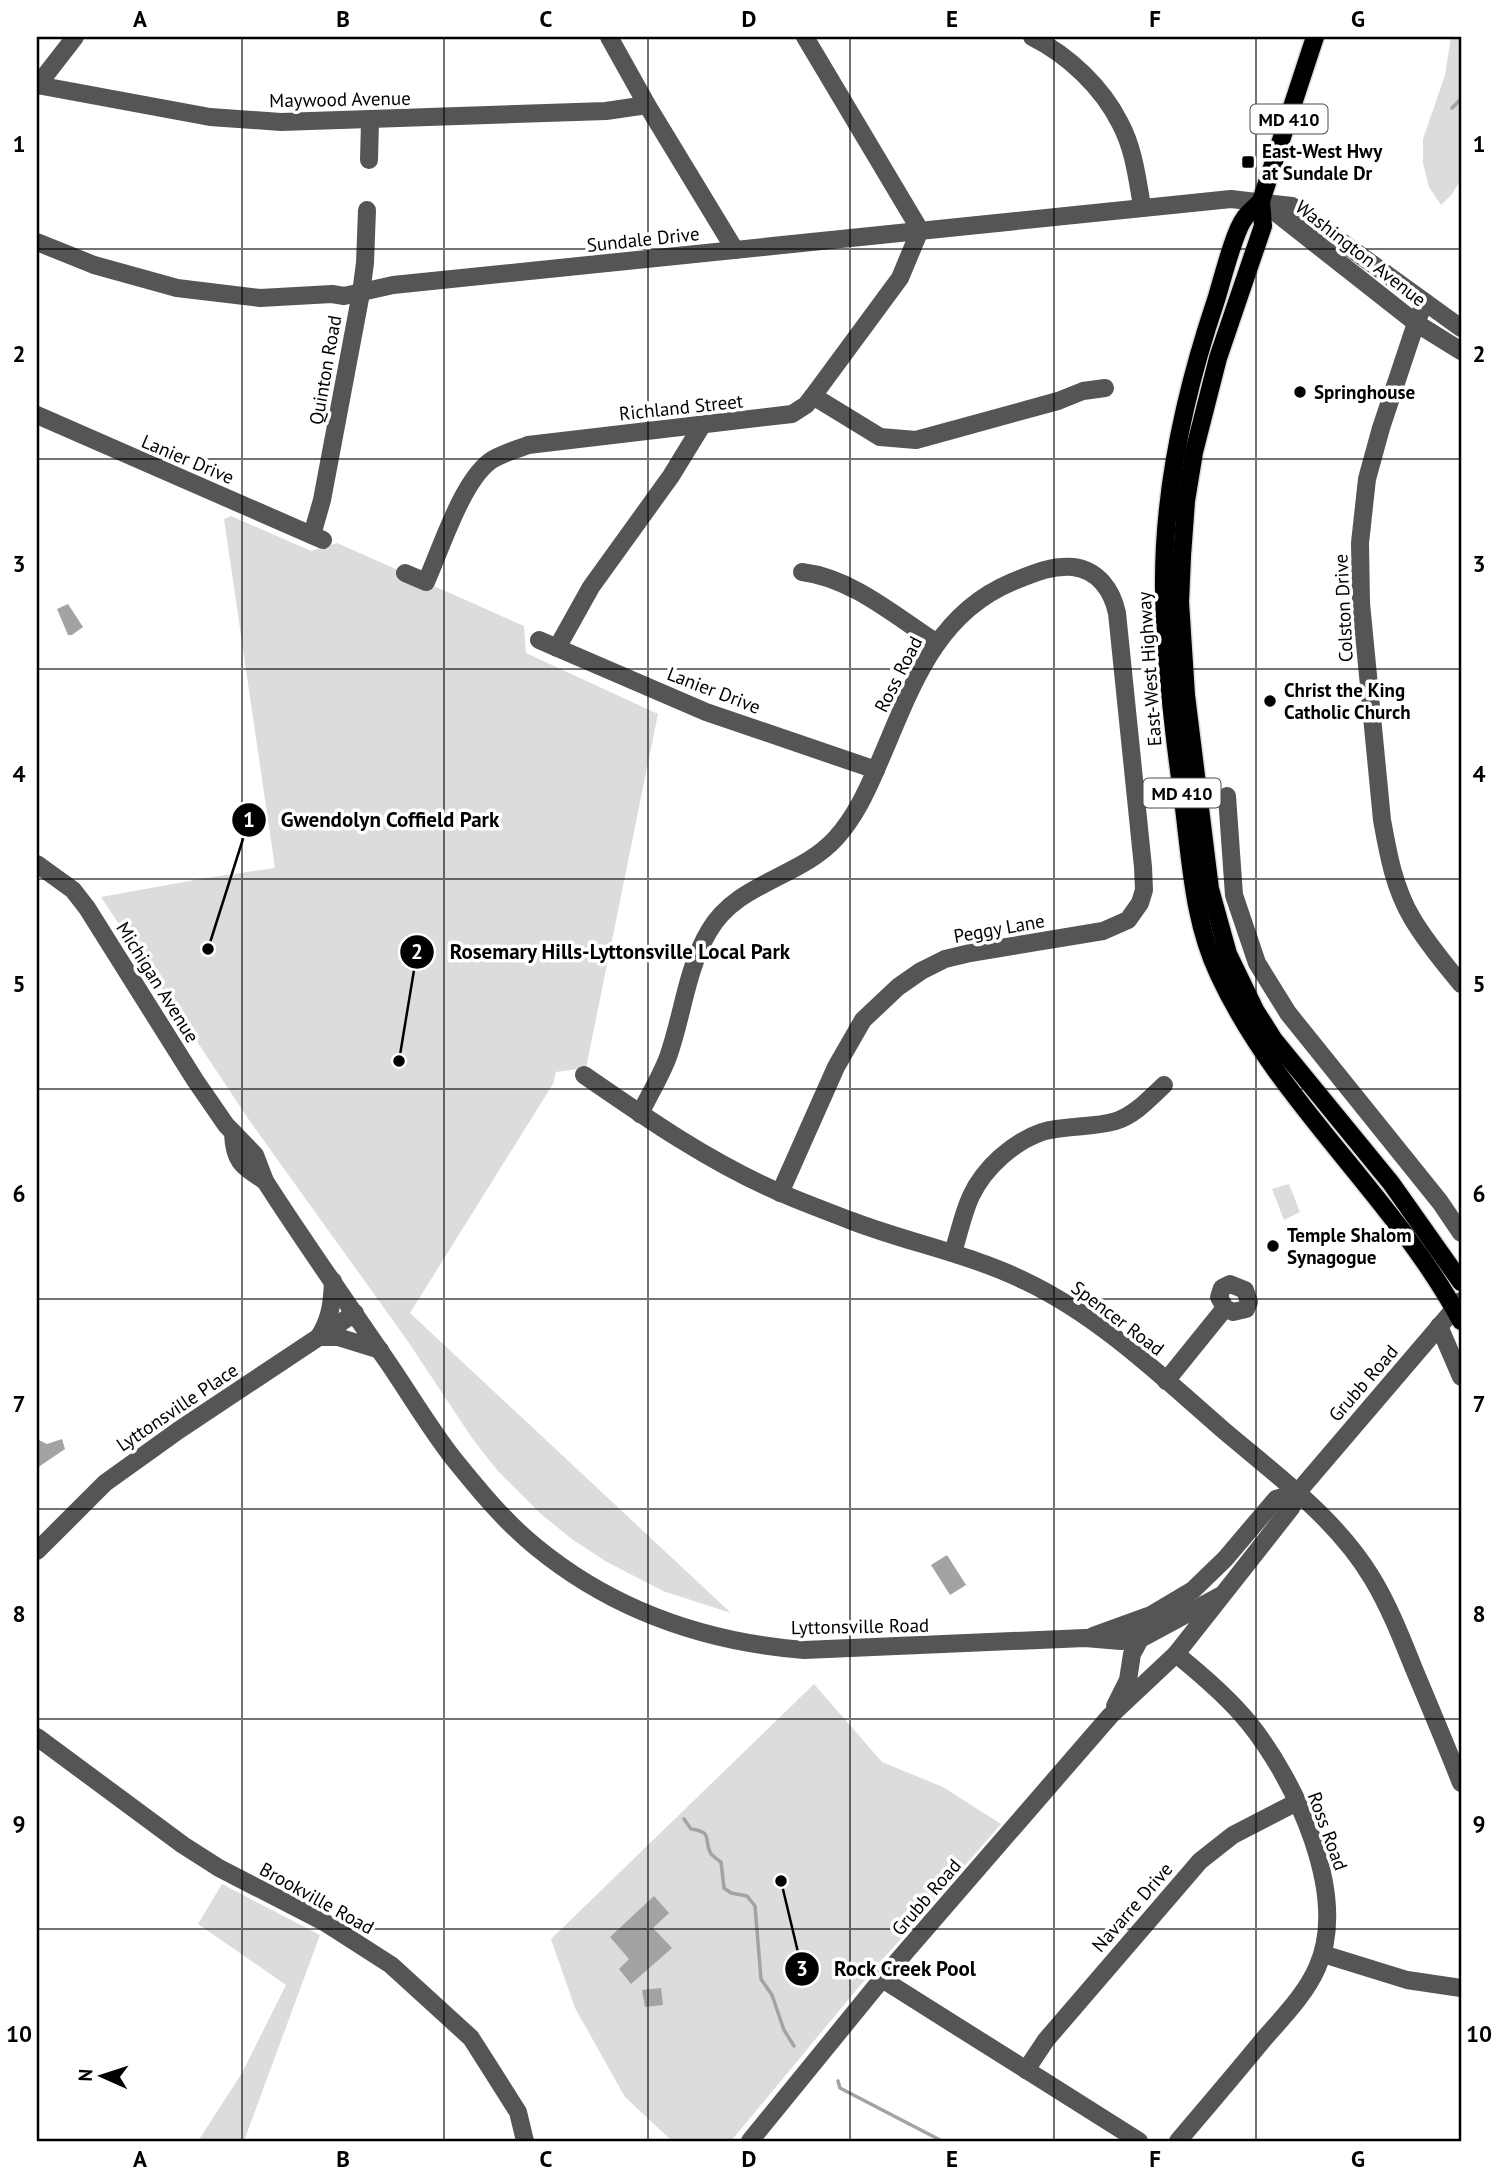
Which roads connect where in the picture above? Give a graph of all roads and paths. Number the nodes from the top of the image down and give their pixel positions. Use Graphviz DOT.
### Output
graph roads {
  1 [pos="75,37"];
  2 [pos="609,37"];
  3 [pos="805,37"];
  4 [pos="1032,37"];
  5 [pos="1315,37"];
  6 [pos="37,85"];
  7 [pos="647,105"];
  8 [pos="370,121"];
  9 [pos="369,160"];
  10 [pos="1261,201"];
  11 [pos="1142,206"];
  12 [pos="367,210"];
  13 [pos="920,230"];
  14 [pos="37,242"];
  15 [pos="735,250"];
  16 [pos="360,293"];
  17 [pos="1425,302"];
  18 [pos="1416,323"];
  19 [pos="1461,328"];
  20 [pos="1461,351"];
  21 [pos="1104,388"];
  22 [pos="813,396"];
  23 [pos="37,415"];
  24 [pos="701,426"];
  25 [pos="318,537"];
  26 [pos="802,572"];
  27 [pos="405,573"];
  28 [pos="539,640"];
  29 [pos="937,643"];
  30 [pos="557,648"];
  31 [pos="876,770"];
  32 [pos="1227,796"];
  33 [pos="37,864"];
  34 [pos="1231,865"];
  35 [pos="1143,867"];
  36 [pos="1208,868"];
  37 [pos="1461,984"];
  38 [pos="584,1075"];
  39 [pos="1164,1085"];
  40 [pos="640,1114"];
  41 [pos="780,1193"];
  42 [pos="1461,1233"];
  43 [pos="953,1252"];
  44 [pos="333,1281"];
  45 [pos="1461,1282"];
  46 [pos="1225,1308"];
  47 [pos="1459,1310"];
  48 [pos="355,1313"];
  49 [pos="1439,1326"];
  50 [pos="318,1337"];
  51 [pos="380,1350"];
  52 [pos="1461,1377"];
  53 [pos="1166,1381"];
  54 [pos="1297,1493"];
  55 [pos="37,1551"];
  56 [pos="1220,1597"];
  57 [pos="1151,1615"];
  58 [pos="1142,1637"];
  59 [pos="1085,1639"];
  60 [pos="1176,1654"];
  61 [pos="1110,1716"];
  62 [pos="37,1737"];
  63 [pos="1461,1783"];
  64 [pos="1297,1802"];
  65 [pos="1323,1954"];
  66 [pos="882,1979"];
  67 [pos="1461,1987"];
  68 [pos="1026,2070"];
  69 [pos="525,2141"];
  70 [pos="750,2141"];
  71 [pos="1139,2141"];
  72 [pos="1178,2141"];
  1 -- 6 [label="street"];
  2 -- 7 [label="street"];
  3 -- 13 [label="street"];
  4 -- 11 [label="street"];
  5 -- 10 [label="main road, East-West Highway / MD 410"];
  6 -- 8 [label="street, Maywood Avenue"];
  7 -- 8 [label="street, Maywood Avenue"];
  7 -- 15 [label="street"];
  8 -- 9 [label="street"];
  10 -- 11 [label="street, Sundale Drive"];
  10 -- 17 [label="street, Washington Avenue"];
  10 -- 18 [label="street, Washington Avenue"];
  10 -- 36 [label="main road, East-West Highway / MD 410"];
  10 -- 47 [label="main road, East-West Highway / MD 410"];
  11 -- 13 [label="street, Sundale Drive"];
  12 -- 16 [label="street, Quinton Road"];
  13 -- 15 [label="street, Sundale Drive"];
  13 -- 22 [label="street, Richland Street"];
  14 -- 16 [label="street, Sundale Drive"];
  15 -- 16 [label="street, Sundale Drive"];
  16 -- 25 [label="street, Quinton Road"];
  17 -- 18 [label="street, Colston Drive"];
  17 -- 19 [label="street, Washington Avenue"];
  18 -- 20 [label="street, Washington Avenue"];
  18 -- 37 [label="street, Colston Drive"];
  21 -- 22 [label="street"];
  22 -- 24 [label="street, Richland Street"];
  23 -- 25 [label="street, Lanier Drive"];
  24 -- 27 [label="street, Richland Street"];
  24 -- 30 [label="street"];
  26 -- 29 [label="street"];
  28 -- 30 [label="street, Lanier Drive"];
  29 -- 31 [label="street, Ross Road"];
  29 -- 35 [label="street, Ross Road"];
  30 -- 31 [label="street, Lanier Drive"];
  31 -- 40 [label="street, Ross Road"];
  32 -- 34 [label="street"];
  33 -- 44 [label="street, Michigan Avenue"];
  34 -- 36 [label="street"];
  34 -- 42 [label="street"];
  35 -- 41 [label="street, Peggy Lane"];
  36 -- 45 [label="main road, East-West Highway / MD 410"];
  38 -- 40 [label="street, Spencer Road"];
  39 -- 43 [label="street"];
  40 -- 41 [label="street, Spencer Road"];
  41 -- 43 [label="street, Spencer Road"];
  43 -- 53 [label="street, Spencer Road"];
  44 -- 48 [label="street, Michigan Avenue"];
  44 -- 50 [label="street"];
  46 -- 53 [label="street"];
  47 -- 49 [label="street, Grubb Road"];
  48 -- 50 [label="street, Lyttonsville Place"];
  48 -- 51 [label="street, Lyttonsville Road"];
  49 -- 52 [label="street"];
  49 -- 54 [label="street, Grubb Road"];
  50 -- 51 [label="street"];
  50 -- 55 [label="street, Lyttonsville Place"];
  51 -- 59 [label="street, Lyttonsville Road"];
  53 -- 54 [label="street, Spencer Road"];
  54 -- 56 [label="street, Grubb Road"];
  54 -- 57 [label="street, Grubb Road"];
  54 -- 63 [label="street, Spencer Road"];
  56 -- 58 [label="street, Lyttonsville Road"];
  56 -- 60 [label="street, Grubb Road"];
  57 -- 58 [label="street, Grubb Road"];
  57 -- 59 [label="street, Lyttonsville Road"];
  58 -- 59 [label="street, Lyttonsville Road"];
  58 -- 61 [label="street, Grubb Road"];
  60 -- 61 [label="street, Grubb Road"];
  60 -- 64 [label="street, Ross Road"];
  61 -- 66 [label="street, Grubb Road"];
  62 -- 69 [label="street, Brookville Road"];
  64 -- 65 [label="street, Ross Road"];
  64 -- 68 [label="street, Navarre Drive"];
  65 -- 67 [label="street"];
  65 -- 72 [label="street, Ross Road"];
  66 -- 68 [label="street"];
  66 -- 70 [label="street, Grubb Road"];
  68 -- 71 [label="street"];
}
